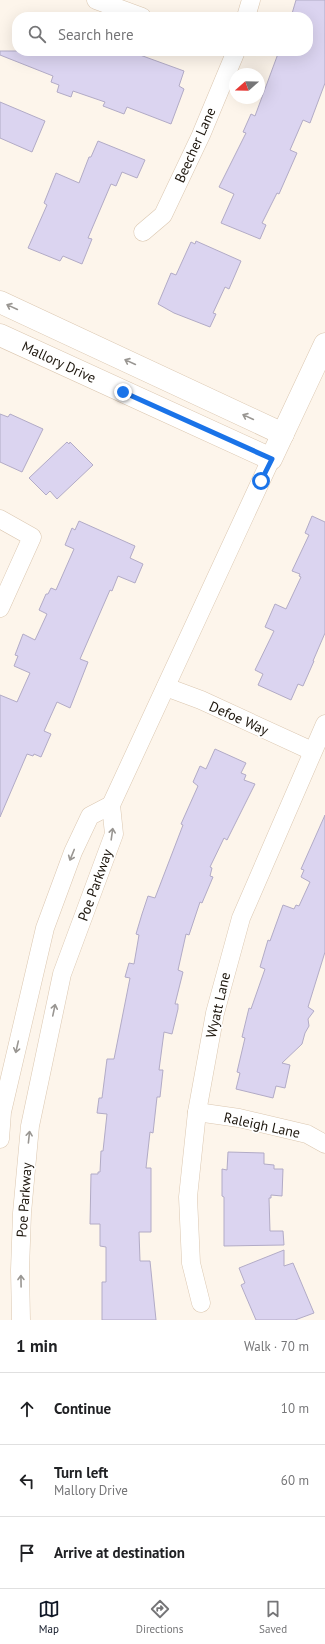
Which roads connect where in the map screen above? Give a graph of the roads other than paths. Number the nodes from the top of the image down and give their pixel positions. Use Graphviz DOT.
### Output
graph roads {
  1 [pos="96,0"];
  2 [pos="251,0"];
  3 [pos="128,12"];
  4 [pos="247,12"];
  5 [pos="234,56"];
  6 [pos="143,232"];
  7 [pos="0,302"];
  8 [pos="0,335"];
  9 [pos="325,344"];
  10 [pos="283,434"];
  11 [pos="272,459"];
  12 [pos="0,519"];
  13 [pos="0,608"];
  14 [pos="166,687"];
  15 [pos="325,724"];
  16 [pos="312,751"];
  17 [pos="111,805"];
  18 [pos="197,1112"];
  19 [pos="0,1139"];
  20 [pos="325,1144"];
  21 [pos="201,1302"];
  22 [pos="21,1320"];
  1 -- 3 [label="street"];
  2 -- 4 [label="street"];
  5 -- 6 [label="street, Beecher Lane"];
  10 -- 7 [label="main road, one-way"];
  8 -- 11 [label="main road, Mallory Drive"];
  9 -- 10 [label="main road"];
  10 -- 11 [label="main road"];
  11 -- 14 [label="street"];
  12 -- 13 [label="street"];
  14 -- 16 [label="street, Defoe Way"];
  14 -- 17 [label="street"];
  15 -- 16 [label="street, Wyatt Lane"];
  16 -- 18 [label="street, Wyatt Lane"];
  17 -- 19 [label="street, one-way"];
  22 -- 17 [label="street, Poe Parkway, one-way"];
  18 -- 20 [label="street, Raleigh Lane"];
  18 -- 21 [label="street, Wyatt Lane"];
}
